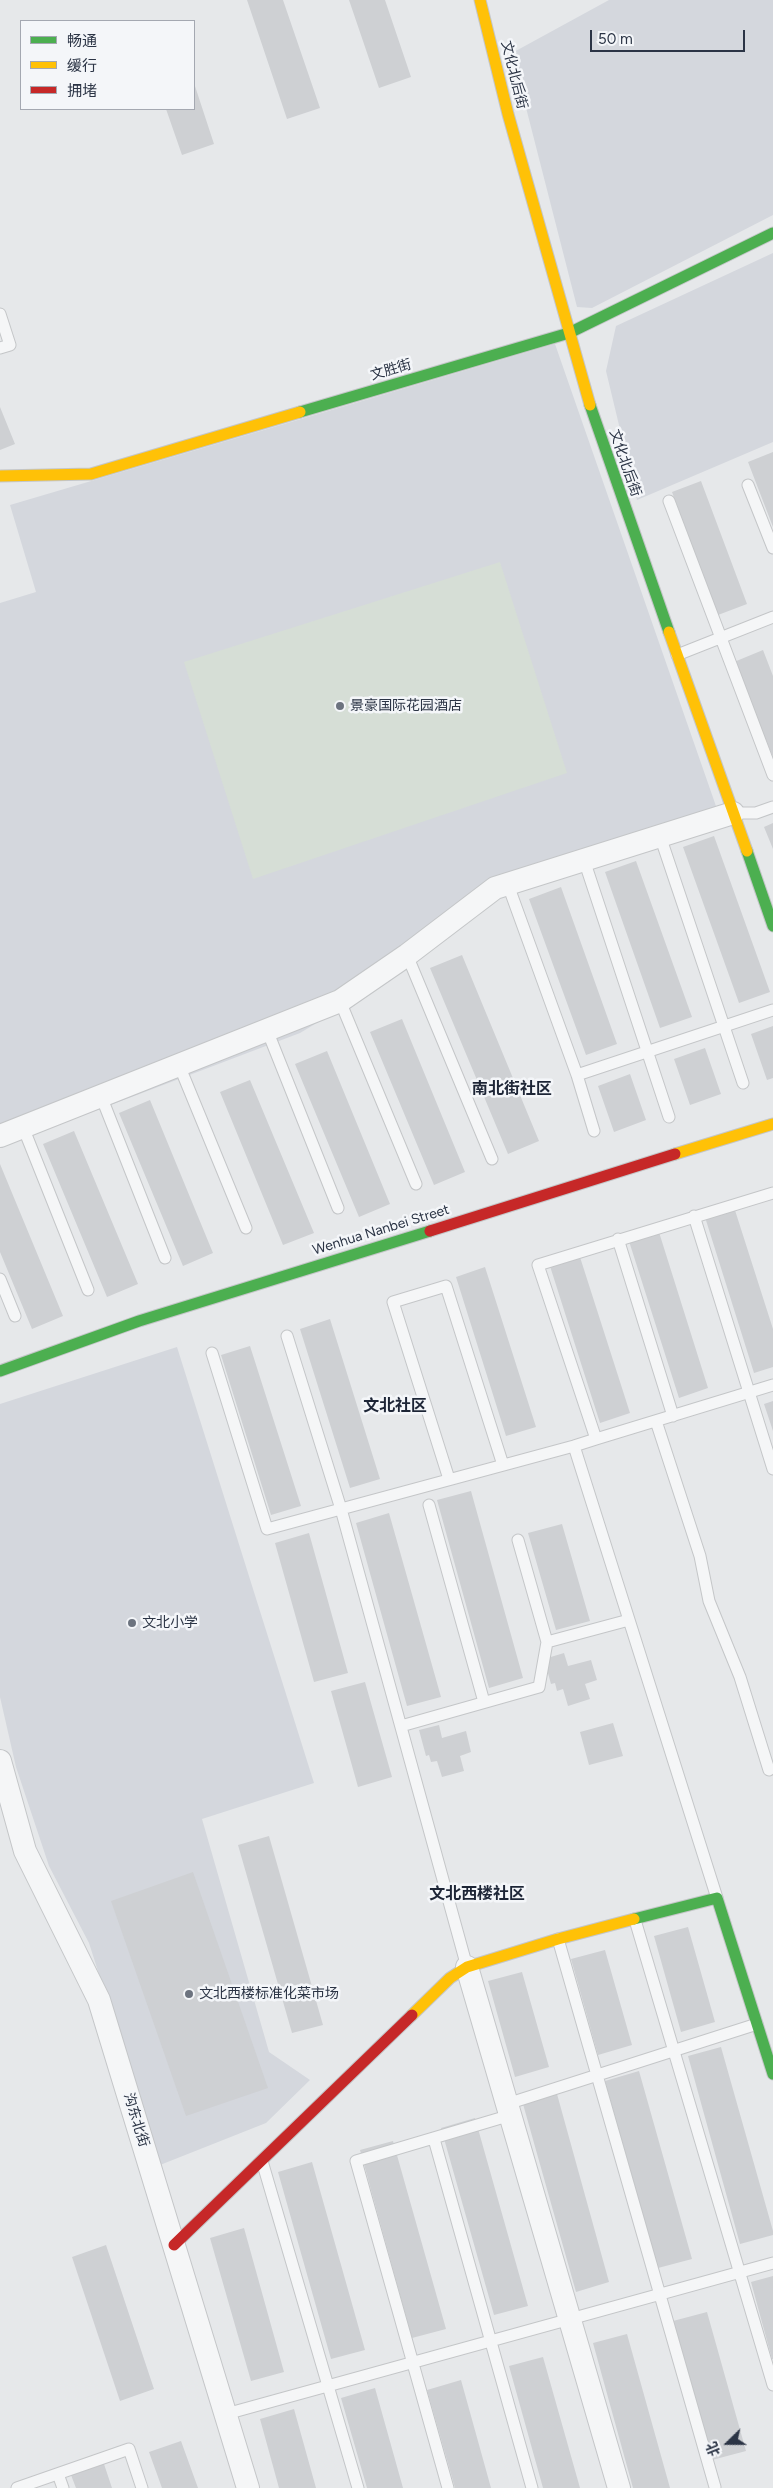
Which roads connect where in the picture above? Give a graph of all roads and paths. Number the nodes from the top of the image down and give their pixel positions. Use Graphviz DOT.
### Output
graph roads {
  1 [pos="480,0"];
  2 [pos="773,233"];
  3 [pos="0,314"];
  4 [pos="570,333"];
  5 [pos="0,348"];
  6 [pos="0,476"];
  7 [pos="748,485"];
  8 [pos="669,501"];
  9 [pos="773,548"];
  10 [pos="773,617"];
  11 [pos="721,638"];
  12 [pos="677,655"];
  13 [pos="773,775"];
  14 [pos="773,807"];
  15 [pos="733,813"];
  16 [pos="660,836"];
  17 [pos="584,860"];
  18 [pos="508,885"];
  19 [pos="773,926"];
  20 [pos="407,955"];
  21 [pos="340,1001"];
  22 [pos="773,1010"];
  23 [pos="723,1027"];
  24 [pos="267,1030"];
  25 [pos="649,1051"];
  26 [pos="178,1065"];
  27 [pos="577,1075"];
  28 [pos="743,1082"];
  29 [pos="101,1096"];
  30 [pos="669,1117"];
  31 [pos="773,1124"];
  32 [pos="22,1127"];
  33 [pos="594,1131"];
  34 [pos="0,1136"];
  35 [pos="492,1159"];
  36 [pos="416,1184"];
  37 [pos="773,1193"];
  38 [pos="338,1208"];
  39 [pos="694,1216"];
  40 [pos="246,1228"];
  41 [pos="618,1239"];
  42 [pos="166,1258"];
  43 [pos="0,1280"];
  44 [pos="88,1290"];
  45 [pos="15,1316"];
  46 [pos="288,1336"];
  47 [pos="212,1353"];
  48 [pos="0,1371"];
  49 [pos="773,1385"];
  50 [pos="749,1392"];
  51 [pos="673,1416"];
  52 [pos="656,1421"];
  53 [pos="596,1439"];
  54 [pos="574,1446"];
  55 [pos="503,1464"];
  56 [pos="773,1469"];
  57 [pos="449,1479"];
  58 [pos="429,1505"];
  59 [pos="341,1509"];
  60 [pos="518,1540"];
  61 [pos="628,1620"];
  62 [pos="547,1642"];
  63 [pos="484,1702"];
  64 [pos="401,1726"];
  65 [pos="0,1761"];
  66 [pos="769,1770"];
  67 [pos="717,1898"];
  68 [pos="635,1919"];
  69 [pos="558,1939"];
  70 [pos="467,1967"];
  71 [pos="757,2024"];
  72 [pos="673,2051"];
  73 [pos="773,2074"];
  74 [pos="597,2075"];
  75 [pos="509,2110"];
  76 [pos="434,2140"];
  77 [pos="262,2160"];
  78 [pos="174,2245"];
  79 [pos="773,2263"];
  80 [pos="739,2272"];
  81 [pos="660,2294"];
  82 [pos="569,2319"];
  83 [pos="490,2341"];
  84 [pos="413,2362"];
  85 [pos="773,2385"];
  86 [pos="328,2386"];
  87 [pos="226,2414"];
  88 [pos="58,2474"];
  89 [pos="715,2487"];
  90 [pos="17,2488"];
  91 [pos="63,2488"];
  92 [pos="142,2488"];
  93 [pos="248,2488"];
  94 [pos="358,2488"];
  95 [pos="448,2488"];
  96 [pos="532,2488"];
  97 [pos="619,2488"];
  1 -- 4 [label="street, 文化北后街"];
  2 -- 4 [label="street, 文胜街"];
  3 -- 5 [label="lane"];
  4 -- 6 [label="street, 文胜街"];
  4 -- 12 [label="street, 文化北后街"];
  7 -- 9 [label="lane"];
  8 -- 11 [label="lane"];
  10 -- 11 [label="lane"];
  11 -- 12 [label="lane"];
  11 -- 13 [label="lane"];
  12 -- 15 [label="street, 文化北后街"];
  14 -- 15 [label="lane"];
  15 -- 16 [label="street"];
  15 -- 19 [label="street, 文化北后街"];
  16 -- 17 [label="street"];
  16 -- 23 [label="lane"];
  17 -- 18 [label="street"];
  17 -- 25 [label="lane"];
  18 -- 20 [label="street"];
  18 -- 27 [label="lane"];
  20 -- 21 [label="street"];
  20 -- 35 [label="lane"];
  21 -- 24 [label="street"];
  21 -- 36 [label="lane"];
  22 -- 23 [label="lane"];
  23 -- 25 [label="lane"];
  23 -- 28 [label="lane"];
  24 -- 26 [label="street"];
  24 -- 38 [label="lane"];
  25 -- 27 [label="lane"];
  25 -- 30 [label="lane"];
  26 -- 29 [label="street"];
  26 -- 40 [label="lane"];
  27 -- 33 [label="lane"];
  29 -- 32 [label="street"];
  29 -- 42 [label="lane"];
  31 -- 48 [label="street, Wenhua Nanbei Street"];
  32 -- 34 [label="street"];
  32 -- 44 [label="lane"];
  37 -- 39 [label="lane"];
  39 -- 41 [label="lane"];
  39 -- 50 [label="lane"];
  41 -- 51 [label="lane"];
  41 -- 53 [label="lane"];
  43 -- 45 [label="lane"];
  46 -- 59 [label="lane"];
  47 -- 59 [label="lane"];
  49 -- 50 [label="lane"];
  50 -- 51 [label="lane"];
  50 -- 56 [label="lane"];
  51 -- 52 [label="lane"];
  52 -- 53 [label="lane"];
  52 -- 66 [label="lane"];
  53 -- 54 [label="lane"];
  54 -- 55 [label="lane"];
  54 -- 61 [label="lane"];
  55 -- 57 [label="lane"];
  55 -- 57 [label="lane"];
  57 -- 59 [label="lane"];
  58 -- 63 [label="lane"];
  59 -- 64 [label="lane"];
  60 -- 62 [label="lane"];
  61 -- 62 [label="lane"];
  61 -- 67 [label="lane"];
  62 -- 63 [label="lane"];
  63 -- 64 [label="lane"];
  64 -- 70 [label="lane"];
  65 -- 78 [label="street, 沟东北街"];
  67 -- 68 [label="street"];
  67 -- 71 [label="street"];
  68 -- 69 [label="street"];
  68 -- 72 [label="lane"];
  69 -- 70 [label="street"];
  69 -- 74 [label="lane"];
  70 -- 75 [label="street"];
  70 -- 77 [label="street"];
  71 -- 72 [label="lane"];
  71 -- 73 [label="street"];
  72 -- 74 [label="lane"];
  72 -- 80 [label="lane"];
  74 -- 75 [label="lane"];
  74 -- 81 [label="lane"];
  75 -- 76 [label="lane"];
  75 -- 82 [label="street"];
  76 -- 83 [label="lane"];
  76 -- 84 [label="lane"];
  77 -- 78 [label="street"];
  77 -- 86 [label="lane"];
  78 -- 87 [label="street, 沟东北街"];
  79 -- 80 [label="lane"];
  80 -- 81 [label="lane"];
  80 -- 85 [label="lane"];
  81 -- 82 [label="lane"];
  81 -- 89 [label="lane"];
  82 -- 83 [label="lane"];
  82 -- 97 [label="street"];
  83 -- 84 [label="lane"];
  83 -- 96 [label="lane"];
  84 -- 86 [label="lane"];
  84 -- 95 [label="lane"];
  86 -- 87 [label="lane"];
  86 -- 94 [label="lane"];
  87 -- 93 [label="street, 沟东北街"];
  88 -- 90 [label="lane"];
  88 -- 91 [label="lane"];
  88 -- 92 [label="lane"];
}
